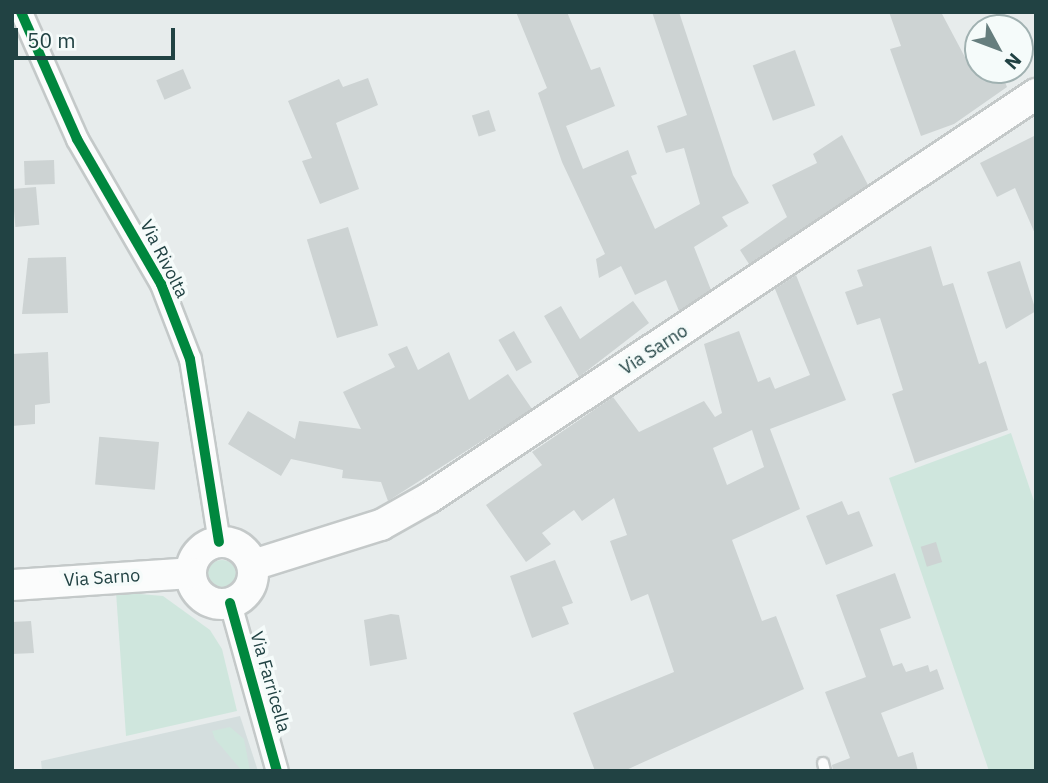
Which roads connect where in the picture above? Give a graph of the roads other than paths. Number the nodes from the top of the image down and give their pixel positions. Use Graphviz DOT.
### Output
graph roads {
  1 [pos="20,12"];
  2 [pos="1036,94"];
  3 [pos="219,542"];
  4 [pos="253,565"];
  5 [pos="191,573"];
  6 [pos="12,585"];
  7 [pos="230,603"];
  8 [pos="277,771"];
  1 -- 3 [label="street, Via Rivolta"];
  2 -- 4 [label="main road, Via Sarno"];
  3 -- 4 [label="main road"];
  3 -- 5 [label="main road"];
  4 -- 7 [label="main road"];
  5 -- 6 [label="main road, Via Sarno"];
  5 -- 7 [label="main road"];
  7 -- 8 [label="street, Via Farricella"];
}
